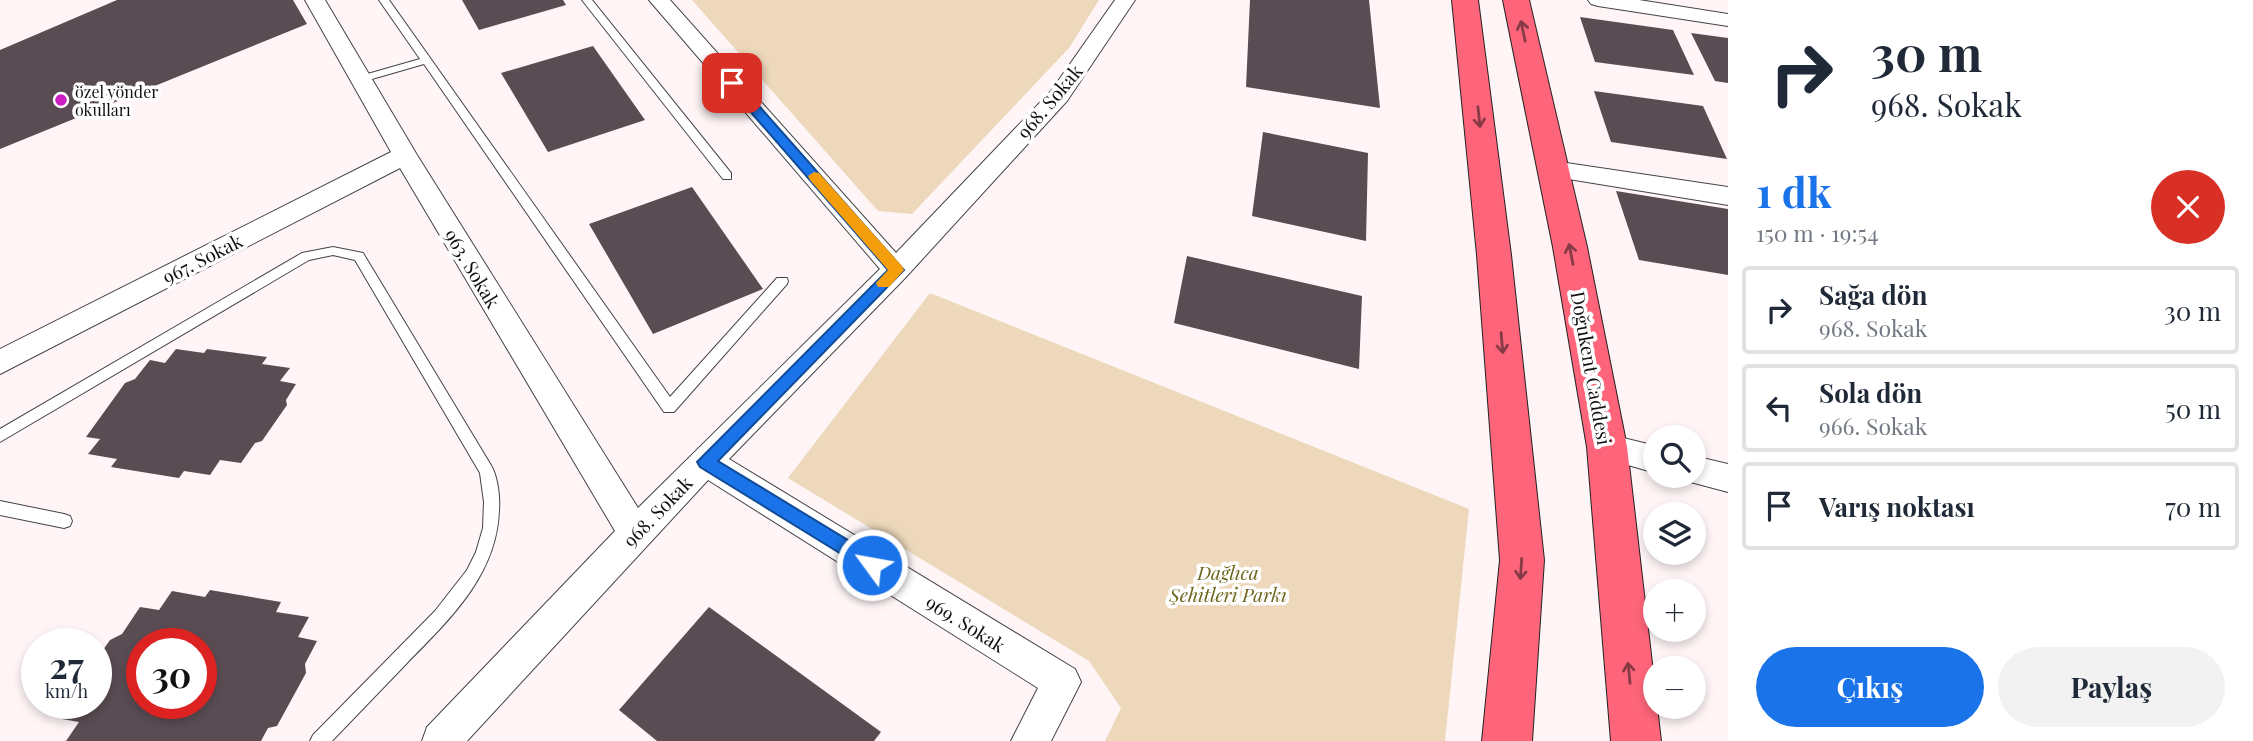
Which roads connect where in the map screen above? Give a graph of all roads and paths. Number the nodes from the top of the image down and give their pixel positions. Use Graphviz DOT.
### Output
graph roads {
  1 [pos="316,0"];
  2 [pos="384,0"];
  3 [pos="587,0"];
  4 [pos="659,0"];
  5 [pos="1125,0"];
  6 [pos="1465,0"];
  7 [pos="1517,0"];
  8 [pos="1598,0"];
  9 [pos="1728,20"];
  10 [pos="424,61"];
  11 [pos="361,79"];
  12 [pos="405,155"];
  13 [pos="1553,169"];
  14 [pos="727,176"];
  15 [pos="1728,196"];
  16 [pos="897,270"];
  17 [pos="782,281"];
  18 [pos="0,362"];
  19 [pos="0,436"];
  20 [pos="1607,447"];
  21 [pos="1643,457"];
  22 [pos="706,462"];
  23 [pos="1706,473"];
  24 [pos="1728,478"];
  25 [pos="0,508"];
  26 [pos="64,521"];
  27 [pos="635,533"];
  28 [pos="319,741"];
  29 [pos="441,741"];
  30 [pos="1030,741"];
  31 [pos="1507,741"];
  32 [pos="1636,741"];
  1 -- 11 [label="street, 963. Sokak"];
  2 -- 10 [label="lane"];
  3 -- 14 [label="lane"];
  4 -- 16 [label="street"];
  5 -- 16 [label="street, 968. Sokak"];
  6 -- 31 [label="main road, one-way"];
  13 -- 7 [label="main road, Doğukent Caddesi, one-way"];
  8 -- 9 [label="street"];
  10 -- 11 [label="lane"];
  10 -- 17 [label="lane"];
  11 -- 12 [label="street, 963. Sokak"];
  12 -- 18 [label="street, 967. Sokak"];
  12 -- 27 [label="street, 963. Sokak"];
  13 -- 15 [label="street"];
  20 -- 13 [label="main road, Doğukent Caddesi, one-way"];
  16 -- 22 [label="street, 968. Sokak"];
  19 -- 28 [label="lane"];
  20 -- 21 [label="street"];
  32 -- 20 [label="main road, Doğukent Caddesi, one-way"];
  22 -- 27 [label="street, 968. Sokak"];
  22 -- 30 [label="street, 969. Sokak"];
  23 -- 24 [label="street"];
  25 -- 26 [label="lane"];
  27 -- 29 [label="street, 968. Sokak"];
}
